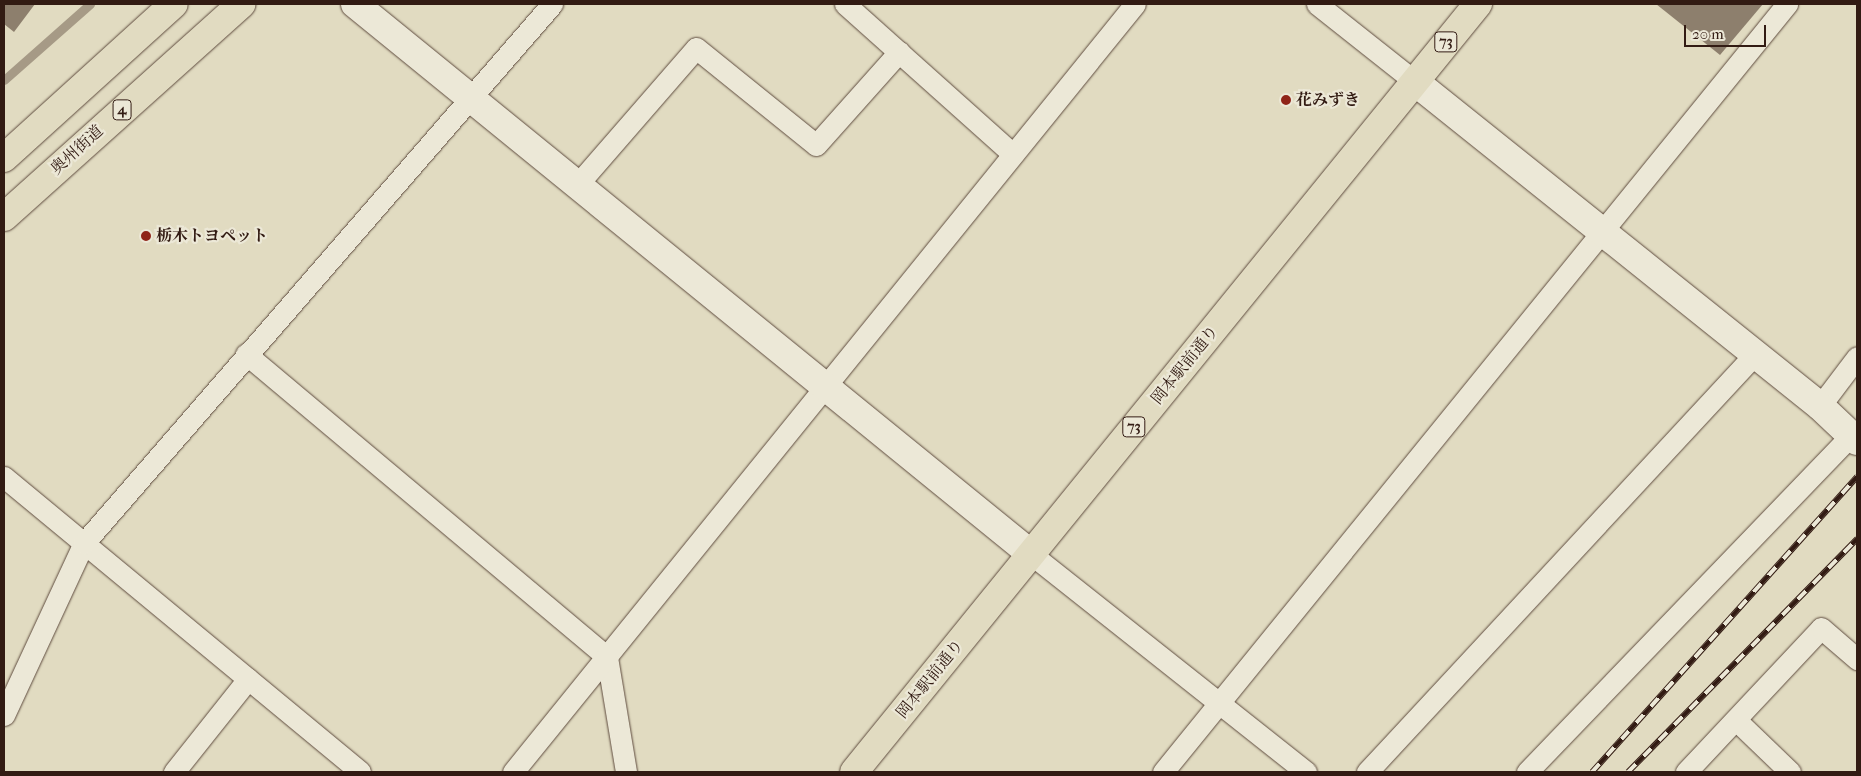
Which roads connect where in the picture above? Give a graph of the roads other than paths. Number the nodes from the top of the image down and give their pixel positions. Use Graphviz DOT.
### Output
graph roads {
  1 [pos="174,4"];
  2 [pos="241,4"];
  3 [pos="355,4"];
  4 [pos="552,4"];
  5 [pos="845,4"];
  6 [pos="1135,4"];
  7 [pos="1317,4"];
  8 [pos="1478,4"];
  9 [pos="1786,4"];
  10 [pos="899,52"];
  11 [pos="1414,81"];
  12 [pos="472,101"];
  13 [pos="1013,154"];
  14 [pos="4,158"];
  15 [pos="577,185"];
  16 [pos="4,218"];
  17 [pos="1604,234"];
  18 [pos="246,354"];
  19 [pos="1755,354"];
  20 [pos="1857,357"];
  21 [pos="825,385"];
  22 [pos="1820,406"];
  23 [pos="1854,438"];
  24 [pos="4,478"];
  25 [pos="84,542"];
  26 [pos="1031,554"];
  27 [pos="607,657"];
  28 [pos="1857,659"];
  29 [pos="248,679"];
  30 [pos="1220,702"];
  31 [pos="4,714"];
  32 [pos="1736,720"];
  33 [pos="174,772"];
  34 [pos="360,772"];
  35 [pos="513,772"];
  36 [pos="626,772"];
  37 [pos="854,772"];
  38 [pos="1163,772"];
  39 [pos="1306,772"];
  40 [pos="1367,772"];
  41 [pos="1527,772"];
  42 [pos="1686,772"];
  43 [pos="1790,772"];
  1 -- 14 [label="main road"];
  2 -- 16 [label="main road, 奥州街道 / 4"];
  3 -- 12 [label="street"];
  4 -- 12 [label="street"];
  5 -- 10 [label="street"];
  6 -- 13 [label="street"];
  7 -- 11 [label="street"];
  8 -- 11 [label="main road, 岡本駅前通り / 73"];
  9 -- 17 [label="street"];
  10 -- 13 [label="street"];
  10 -- 15 [label="street"];
  11 -- 17 [label="street"];
  11 -- 26 [label="main road, 岡本駅前通り / 73"];
  12 -- 15 [label="street"];
  12 -- 18 [label="street"];
  13 -- 21 [label="street"];
  15 -- 21 [label="street"];
  17 -- 19 [label="street"];
  17 -- 30 [label="street"];
  18 -- 25 [label="street"];
  18 -- 27 [label="street"];
  19 -- 22 [label="street"];
  19 -- 40 [label="street"];
  20 -- 22 [label="street"];
  21 -- 26 [label="street"];
  21 -- 27 [label="street"];
  22 -- 23 [label="street"];
  23 -- 41 [label="street"];
  24 -- 25 [label="street"];
  25 -- 29 [label="street"];
  25 -- 31 [label="street"];
  26 -- 30 [label="street"];
  26 -- 37 [label="main road, 岡本駅前通り / 73"];
  27 -- 35 [label="street"];
  27 -- 36 [label="street"];
  28 -- 32 [label="street"];
  29 -- 33 [label="street"];
  29 -- 34 [label="street"];
  30 -- 38 [label="street"];
  30 -- 39 [label="street"];
  32 -- 42 [label="street"];
  32 -- 43 [label="street"];
}
